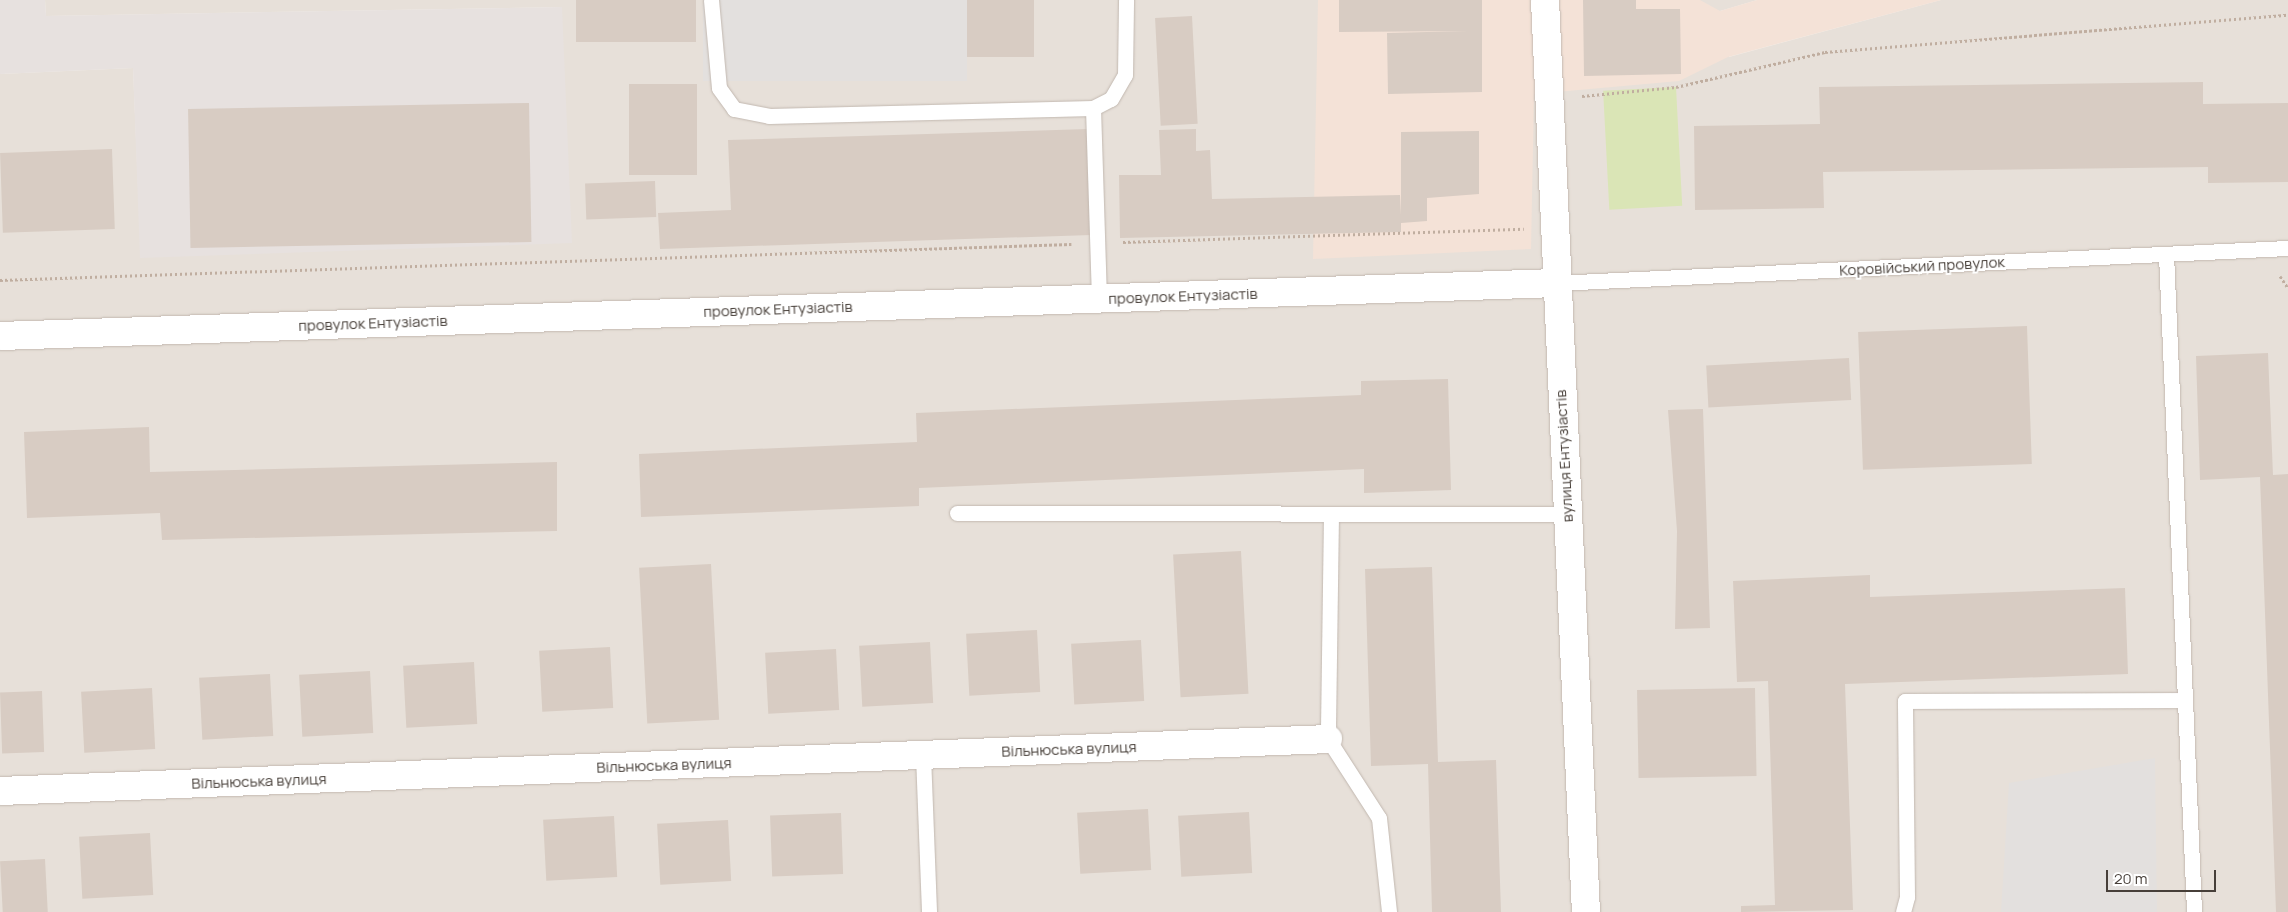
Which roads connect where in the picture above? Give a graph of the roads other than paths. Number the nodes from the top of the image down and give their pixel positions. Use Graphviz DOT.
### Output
graph roads {
  1 [pos="711,0"];
  2 [pos="1126,0"];
  3 [pos="1545,0"];
  4 [pos="1093,108"];
  5 [pos="2288,248"];
  6 [pos="2166,254"];
  7 [pos="1556,283"];
  8 [pos="1099,298"];
  9 [pos="0,336"];
  10 [pos="957,513"];
  11 [pos="1331,514"];
  12 [pos="1567,514"];
  13 [pos="2185,700"];
  14 [pos="1328,739"];
  15 [pos="923,755"];
  16 [pos="0,792"];
  17 [pos="929,912"];
  18 [pos="1389,912"];
  19 [pos="1586,912"];
  20 [pos="1903,912"];
  21 [pos="2194,912"];
  1 -- 4 [label="lane"];
  2 -- 4 [label="lane"];
  3 -- 7 [label="street, вулиця Ентузіастів"];
  4 -- 8 [label="lane"];
  5 -- 6 [label="lane, Коровійський провулок"];
  6 -- 7 [label="lane, Коровійський провулок"];
  6 -- 13 [label="lane"];
  7 -- 8 [label="street, провулок Ентузіастів"];
  7 -- 12 [label="street, вулиця Ентузіастів"];
  8 -- 9 [label="street, провулок Ентузіастів"];
  10 -- 11 [label="lane"];
  11 -- 12 [label="lane"];
  11 -- 14 [label="lane"];
  12 -- 19 [label="street, вулиця Ентузіастів"];
  13 -- 20 [label="lane"];
  13 -- 21 [label="lane"];
  14 -- 15 [label="street, Вільнюська вулиця"];
  14 -- 18 [label="lane"];
  15 -- 16 [label="street, Вільнюська вулиця"];
  15 -- 17 [label="lane"];
}
